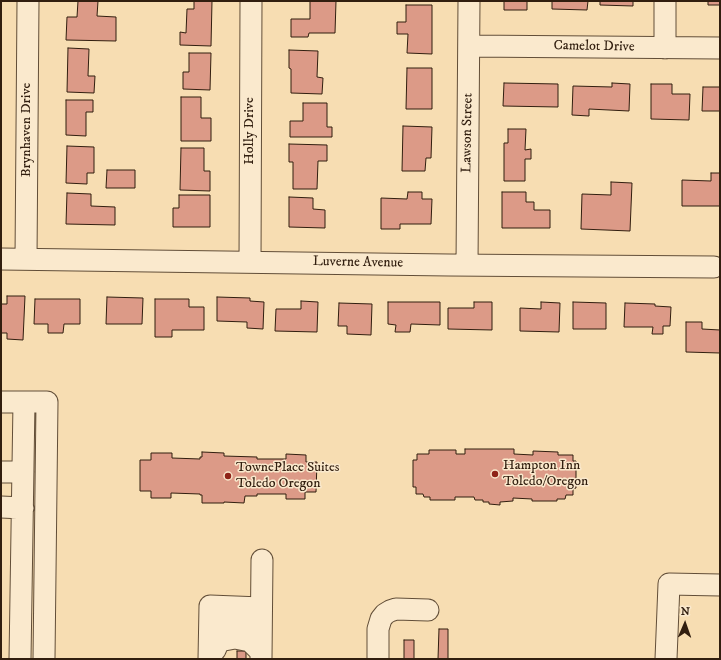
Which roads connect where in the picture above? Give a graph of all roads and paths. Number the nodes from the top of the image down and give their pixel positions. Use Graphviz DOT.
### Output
graph roads {
  1 [pos="28,1"];
  2 [pos="251,1"];
  3 [pos="469,1"];
  4 [pos="665,1"];
  5 [pos="469,46"];
  6 [pos="665,48"];
  7 [pos="720,48"];
  8 [pos="1,259"];
  9 [pos="26,259"];
  10 [pos="250,262"];
  11 [pos="467,265"];
  12 [pos="714,267"];
  13 [pos="1,402"];
  14 [pos="24,402"];
  15 [pos="1,472"];
  16 [pos="24,472"];
  17 [pos="1,507"];
  18 [pos="23,508"];
  19 [pos="262,560"];
  20 [pos="720,586"];
  21 [pos="261,608"];
  22 [pos="428,610"];
  23 [pos="213,656"];
  24 [pos="261,656"];
  25 [pos="20,659"];
  26 [pos="44,659"];
  27 [pos="378,659"];
  28 [pos="666,659"];
  1 -- 9 [label="street, Brynhaven Drive"];
  2 -- 10 [label="street, Holly Drive"];
  3 -- 5 [label="street, Lawson Street"];
  4 -- 6 [label="street"];
  5 -- 6 [label="street, Camelot Drive"];
  5 -- 11 [label="street, Lawson Street"];
  6 -- 7 [label="street, Camelot Drive"];
  8 -- 9 [label="street, Luverne Avenue"];
  9 -- 10 [label="street, Luverne Avenue"];
  10 -- 11 [label="street, Luverne Avenue"];
  11 -- 12 [label="street, Luverne Avenue"];
  13 -- 14 [label="street"];
  14 -- 16 [label="street"];
  14 -- 26 [label="street"];
  15 -- 16 [label="street"];
  16 -- 18 [label="street"];
  17 -- 18 [label="street"];
  18 -- 25 [label="street"];
  19 -- 21 [label="street"];
  20 -- 28 [label="street"];
  21 -- 23 [label="street"];
  21 -- 24 [label="street"];
  22 -- 27 [label="street"];
  23 -- 24 [label="street"];
}
